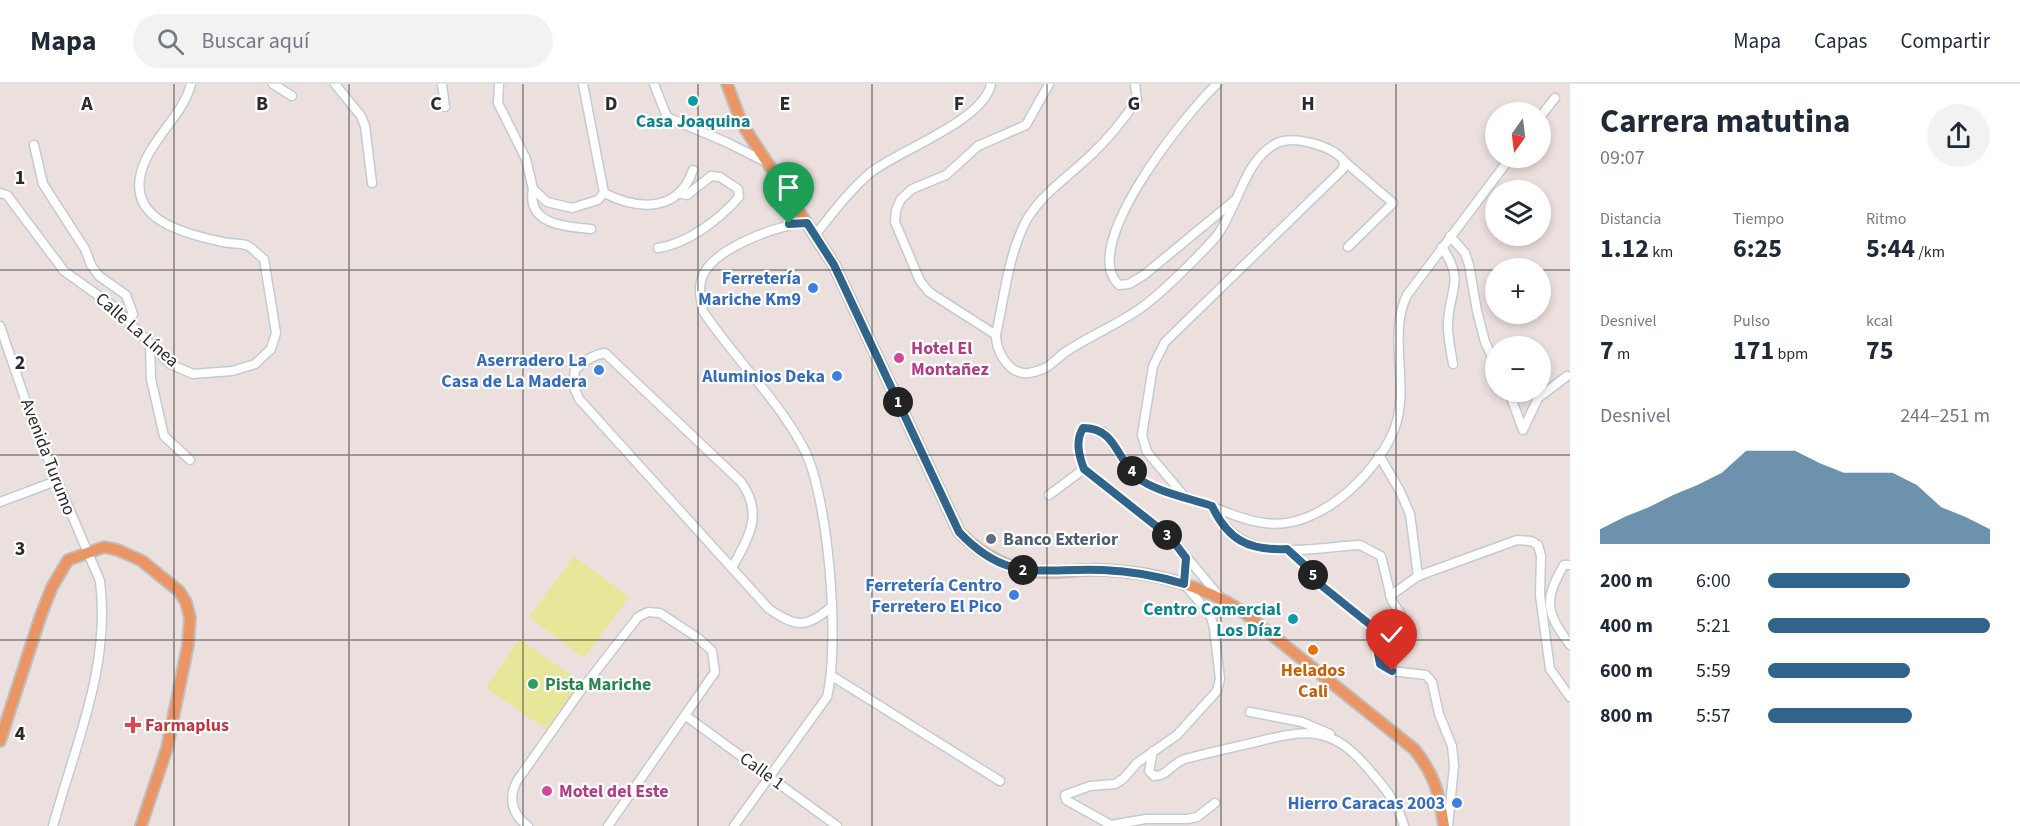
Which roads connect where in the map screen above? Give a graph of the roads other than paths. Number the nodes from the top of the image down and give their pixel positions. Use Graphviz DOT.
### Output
graph roads {
  1 [pos="191,84"];
  2 [pos="273,84"];
  3 [pos="335,84"];
  4 [pos="442,84"];
  5 [pos="499,84"];
  6 [pos="583,84"];
  7 [pos="654,84"];
  8 [pos="727,84"];
  9 [pos="991,84"];
  10 [pos="1049,84"];
  11 [pos="1135,84"];
  12 [pos="1217,84"];
  13 [pos="292,96"];
  14 [pos="1556,98"];
  15 [pos="1551,104"];
  16 [pos="445,107"];
  17 [pos="34,145"];
  18 [pos="1344,161"];
  19 [pos="768,164"];
  20 [pos="1502,168"];
  21 [pos="693,170"];
  22 [pos="372,183"];
  23 [pos="533,189"];
  24 [pos="0,193"];
  25 [pos="604,193"];
  26 [pos="679,193"];
  27 [pos="1237,198"];
  28 [pos="807,223"];
  29 [pos="591,229"];
  30 [pos="815,235"];
  31 [pos="1450,236"];
  32 [pos="1348,247"];
  33 [pos="1442,247"];
  34 [pos="658,248"];
  35 [pos="126,320"];
  36 [pos="0,326"];
  37 [pos="996,335"];
  38 [pos="1485,342"];
  39 [pos="150,345"];
  40 [pos="1454,364"];
  41 [pos="1567,376"];
  42 [pos="1551,388"];
  43 [pos="1513,402"];
  44 [pos="1536,402"];
  45 [pos="1379,455"];
  46 [pos="190,460"];
  47 [pos="1084,469"];
  48 [pos="56,481"];
  49 [pos="1049,495"];
  50 [pos="1185,497"];
  51 [pos="0,502"];
  52 [pos="1212,506"];
  53 [pos="1287,549"];
  54 [pos="87,554"];
  55 [pos="1186,558"];
  56 [pos="1570,565"];
  57 [pos="732,568"];
  58 [pos="1418,576"];
  59 [pos="1184,584"];
  60 [pos="1219,596"];
  61 [pos="1390,596"];
  62 [pos="831,607"];
  63 [pos="1551,614"];
  64 [pos="1401,615"];
  65 [pos="1545,627"];
  66 [pos="1570,645"];
  67 [pos="832,676"];
  68 [pos="1570,697"];
  69 [pos="1250,712"];
  70 [pos="686,716"];
  71 [pos="0,741"];
  72 [pos="1342,743"];
  73 [pos="1153,751"];
  74 [pos="770,776"];
  75 [pos="1000,780"];
  76 [pos="1215,803"];
  77 [pos="54,826"];
  78 [pos="141,826"];
  79 [pos="528,826"];
  80 [pos="608,826"];
  81 [pos="734,826"];
  82 [pos="837,826"];
  83 [pos="1404,826"];
  84 [pos="1446,826"];
  1 -- 39 [label="street, Calle La Línea"];
  2 -- 13 [label="street"];
  3 -- 22 [label="street"];
  4 -- 16 [label="street"];
  5 -- 23 [label="street"];
  6 -- 25 [label="street"];
  7 -- 19 [label="street"];
  8 -- 19 [label="main road"];
  9 -- 30 [label="street"];
  10 -- 37 [label="street"];
  11 -- 37 [label="street"];
  12 -- 27 [label="street"];
  14 -- 15 [label="street"];
  17 -- 35 [label="street"];
  18 -- 27 [label="street"];
  18 -- 32 [label="street"];
  18 -- 50 [label="street"];
  19 -- 28 [label="main road"];
  20 -- 31 [label="street"];
  21 -- 26 [label="street"];
  23 -- 25 [label="street"];
  23 -- 29 [label="street"];
  24 -- 35 [label="street, Calle La Línea"];
  25 -- 26 [label="street"];
  26 -- 34 [label="street"];
  27 -- 37 [label="street"];
  28 -- 30 [label="main road"];
  28 -- 62 [label="street"];
  30 -- 59 [label="main road"];
  31 -- 33 [label="street"];
  31 -- 38 [label="street"];
  33 -- 40 [label="street"];
  33 -- 45 [label="street"];
  35 -- 39 [label="street, Calle La Línea"];
  36 -- 48 [label="street, Avenida Turumo"];
  39 -- 46 [label="street"];
  41 -- 42 [label="street"];
  43 -- 44 [label="street"];
  45 -- 52 [label="street"];
  45 -- 58 [label="street"];
  47 -- 49 [label="street"];
  47 -- 50 [label="street"];
  47 -- 55 [label="street"];
  48 -- 51 [label="street"];
  48 -- 54 [label="street, Avenida Turumo"];
  50 -- 52 [label="street"];
  52 -- 53 [label="street"];
  53 -- 61 [label="street"];
  53 -- 84 [label="street"];
  54 -- 71 [label="main road"];
  54 -- 77 [label="street, Avenida Turumo"];
  54 -- 78 [label="main road"];
  55 -- 59 [label="street"];
  55 -- 60 [label="street"];
  56 -- 63 [label="street"];
  57 -- 57 [label="street"];
  57 -- 62 [label="street"];
  58 -- 61 [label="street"];
  58 -- 65 [label="street"];
  59 -- 60 [label="main road"];
  59 -- 73 [label="street"];
  60 -- 84 [label="main road"];
  61 -- 64 [label="street"];
  62 -- 67 [label="street"];
  63 -- 65 [label="street"];
  63 -- 66 [label="street"];
  65 -- 68 [label="street"];
  67 -- 74 [label="street"];
  67 -- 75 [label="street"];
  69 -- 72 [label="street"];
  70 -- 74 [label="street, Calle 1"];
  70 -- 79 [label="street"];
  70 -- 80 [label="street"];
  72 -- 73 [label="street"];
  72 -- 83 [label="street"];
  73 -- 76 [label="street"];
  74 -- 81 [label="street"];
  74 -- 82 [label="street, Calle 1"];
}
